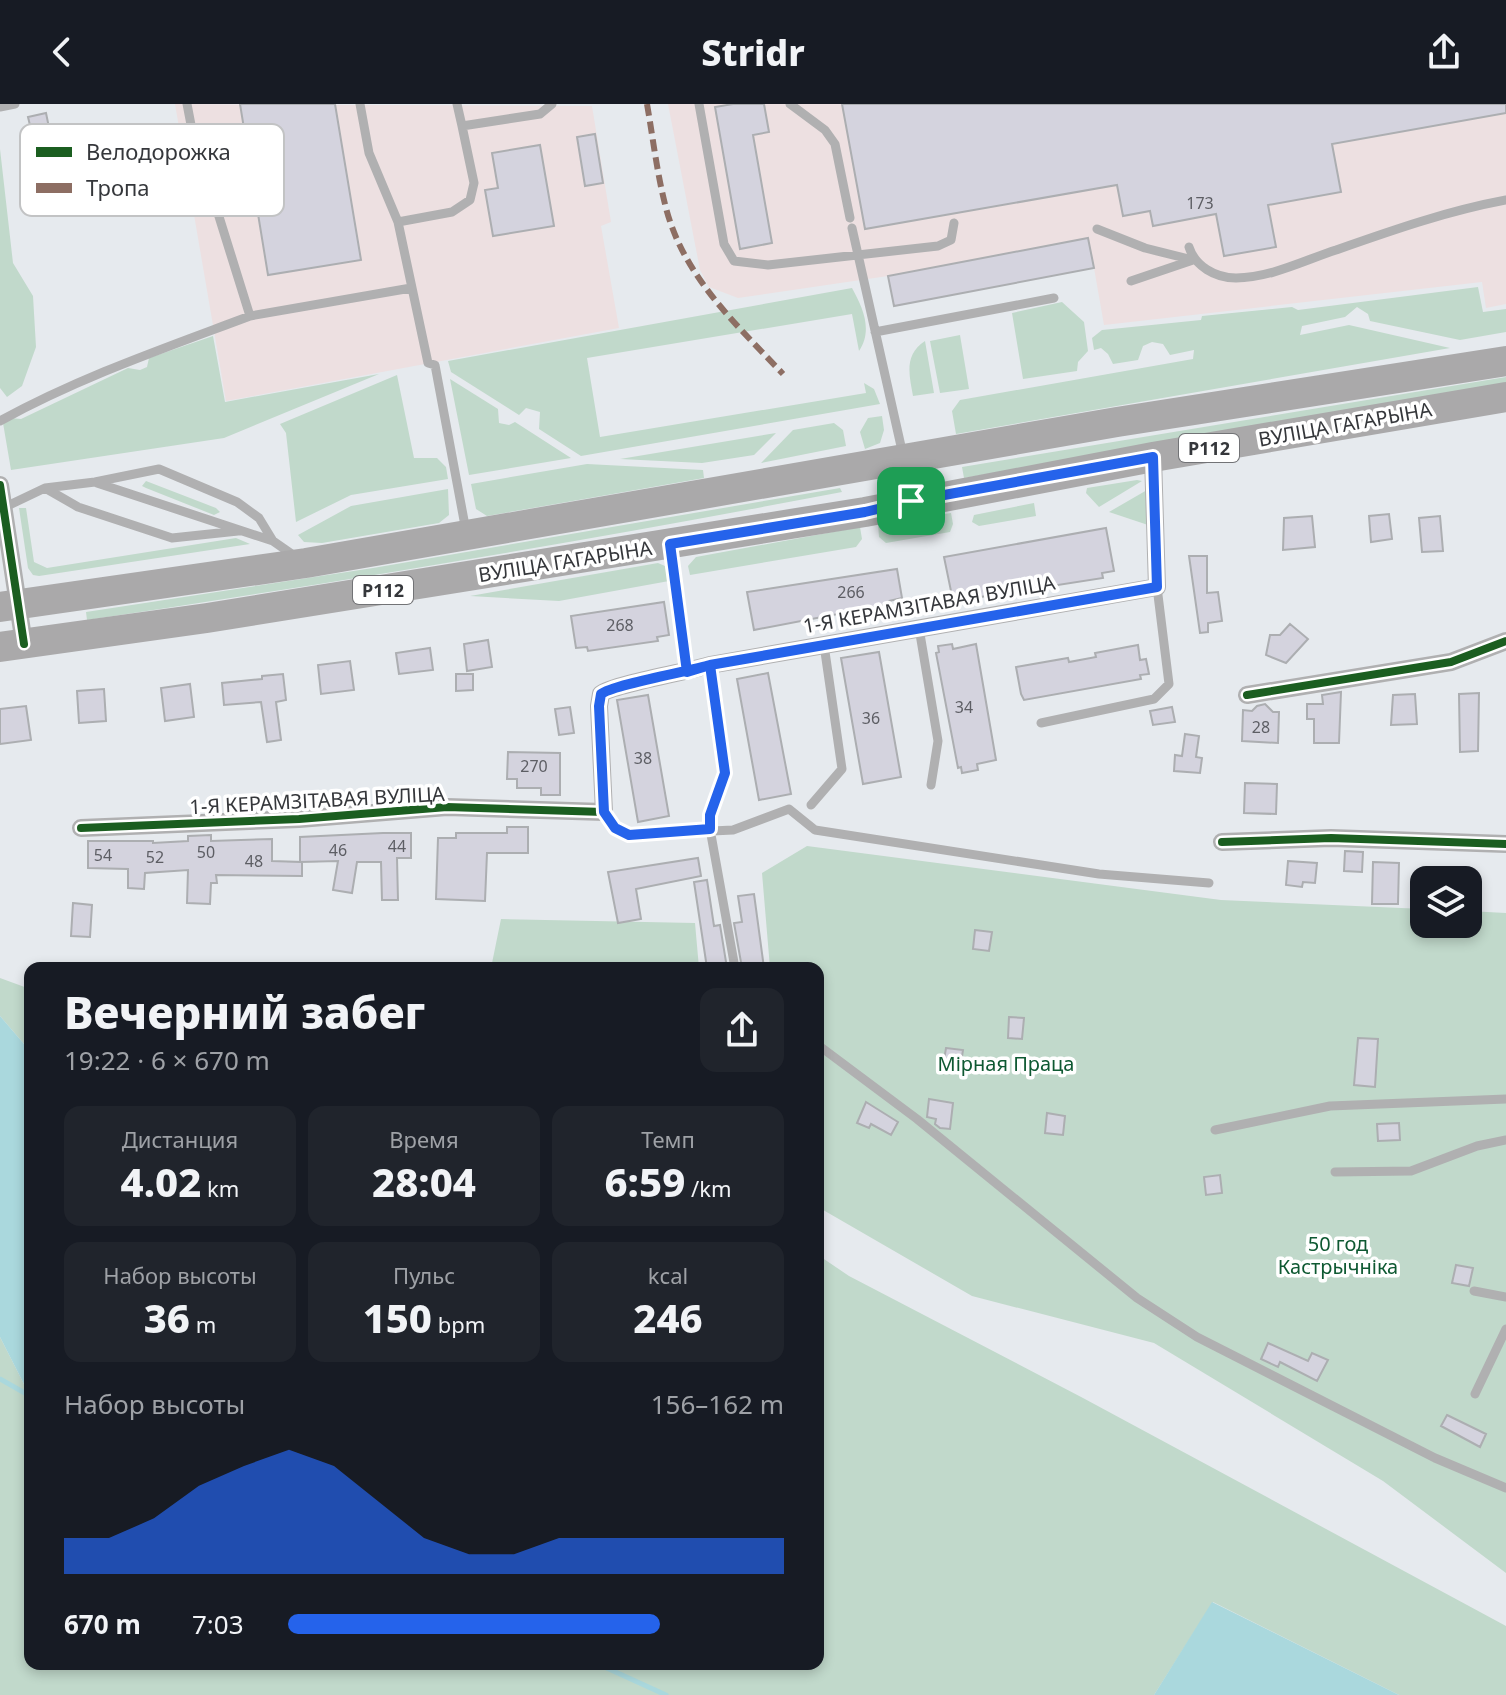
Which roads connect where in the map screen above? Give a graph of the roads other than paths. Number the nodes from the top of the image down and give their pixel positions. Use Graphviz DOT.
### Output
graph roads {
  1 [pos="15,104"];
  2 [pos="187,104"];
  3 [pos="360,104"];
  4 [pos="457,104"];
  5 [pos="552,104"];
  6 [pos="699,104"];
  7 [pos="790,104"];
  8 [pos="0,107"];
  9 [pos="191,124"];
  10 [pos="462,126"];
  11 [pos="1506,200"];
  12 [pos="219,216"];
  13 [pos="398,222"];
  14 [pos="954,223"];
  15 [pos="1097,229"];
  16 [pos="1189,247"];
  17 [pos="859,257"];
  18 [pos="1193,260"];
  19 [pos="1131,281"];
  20 [pos="411,288"];
  21 [pos="1054,298"];
  22 [pos="250,316"];
  23 [pos="875,332"];
  24 [pos="1506,361"];
  25 [pos="1506,397"];
  26 [pos="0,421"];
  27 [pos="1153,457"];
  28 [pos="904,459"];
  29 [pos="95,482"];
  30 [pos="0,485"];
  31 [pos="45,488"];
  32 [pos="911,501"];
  33 [pos="2,508"];
  34 [pos="238,531"];
  35 [pos="467,534"];
  36 [pos="273,541"];
  37 [pos="670,544"];
  38 [pos="306,563"];
  39 [pos="1157,587"];
  40 [pos="10,605"];
  41 [pos="919,628"];
  42 [pos="1506,641"];
  43 [pos="824,645"];
  44 [pos="12,646"];
  45 [pos="710,665"];
  46 [pos="687,672"];
  47 [pos="1247,695"];
  48 [pos="1041,723"];
  49 [pos="931,785"];
  50 [pos="811,805"];
  51 [pos="604,812"];
  52 [pos="81,828"];
  53 [pos="710,829"];
  54 [pos="1222,842"];
  55 [pos="1506,844"];
  56 [pos="1209,883"];
  57 [pos="734,962"];
  58 [pos="824,1049"];
  59 [pos="1506,1099"];
  60 [pos="1215,1130"];
  61 [pos="1506,1140"];
  62 [pos="1335,1172"];
  63 [pos="1474,1291"];
  64 [pos="1506,1297"];
  65 [pos="1506,1329"];
  66 [pos="1475,1394"];
  67 [pos="1506,1488"];
  1 -- 8 [label="lane"];
  2 -- 9 [label="lane"];
  3 -- 13 [label="lane"];
  4 -- 10 [label="lane"];
  5 -- 10 [label="lane"];
  6 -- 17 [label="lane"];
  7 -- 17 [label="lane"];
  10 -- 13 [label="lane"];
  11 -- 18 [label="lane"];
  12 -- 22 [label="lane"];
  13 -- 20 [label="lane"];
  14 -- 17 [label="lane"];
  15 -- 18 [label="lane"];
  16 -- 18 [label="lane"];
  17 -- 23 [label="lane"];
  18 -- 19 [label="lane"];
  20 -- 22 [label="lane"];
  20 -- 35 [label="lane"];
  21 -- 23 [label="lane"];
  22 -- 26 [label="lane"];
  23 -- 28 [label="lane"];
  24 -- 28 [label="main road, ВУЛІЦА ГАГАРЫНА / Р112"];
  25 -- 27 [label="main road, ВУЛІЦА ГАГАРЫНА / Р112"];
  27 -- 32 [label="main road, ВУЛІЦА ГАГАРЫНА / Р112"];
  27 -- 39 [label="street"];
  28 -- 32 [label="street"];
  28 -- 35 [label="main road, ВУЛІЦА ГАГАРЫНА / Р112"];
  29 -- 31 [label="lane"];
  29 -- 34 [label="lane"];
  29 -- 36 [label="lane"];
  30 -- 33 [label="street"];
  31 -- 33 [label="lane"];
  31 -- 34 [label="lane"];
  32 -- 37 [label="main road, ВУЛІЦА ГАГАРЫНА / Р112"];
  33 -- 40 [label="street"];
  34 -- 36 [label="lane"];
  35 -- 38 [label="main road, ВУЛІЦА ГАГАРЫНА / Р112"];
  36 -- 38 [label="lane"];
  37 -- 44 [label="main road, ВУЛІЦА ГАГАРЫНА / Р112"];
  37 -- 46 [label="lane"];
  38 -- 40 [label="main road, ВУЛІЦА ГАГАРЫНА / Р112"];
  39 -- 41 [label="street, 1-Я КЕРАМЗІТАВАЯ ВУЛІЦА"];
  39 -- 48 [label="lane"];
  40 -- 44 [label="street"];
  41 -- 43 [label="street, 1-Я КЕРАМЗІТАВАЯ ВУЛІЦА"];
  41 -- 49 [label="lane"];
  42 -- 47 [label="street"];
  43 -- 45 [label="street, 1-Я КЕРАМЗІТАВАЯ ВУЛІЦА"];
  43 -- 50 [label="lane"];
  45 -- 46 [label="street, 1-Я КЕРАМЗІТАВАЯ ВУЛІЦА"];
  45 -- 53 [label="lane"];
  46 -- 51 [label="street, 1-Я КЕРАМЗІТАВАЯ ВУЛІЦА"];
  51 -- 52 [label="street, 1-Я КЕРАМЗІТАВАЯ ВУЛІЦА"];
  51 -- 53 [label="lane"];
  53 -- 56 [label="lane"];
  53 -- 57 [label="lane"];
  54 -- 55 [label="street"];
  58 -- 67 [label="lane"];
  59 -- 60 [label="lane"];
  61 -- 62 [label="lane"];
  63 -- 64 [label="lane"];
  65 -- 66 [label="lane"];
}
